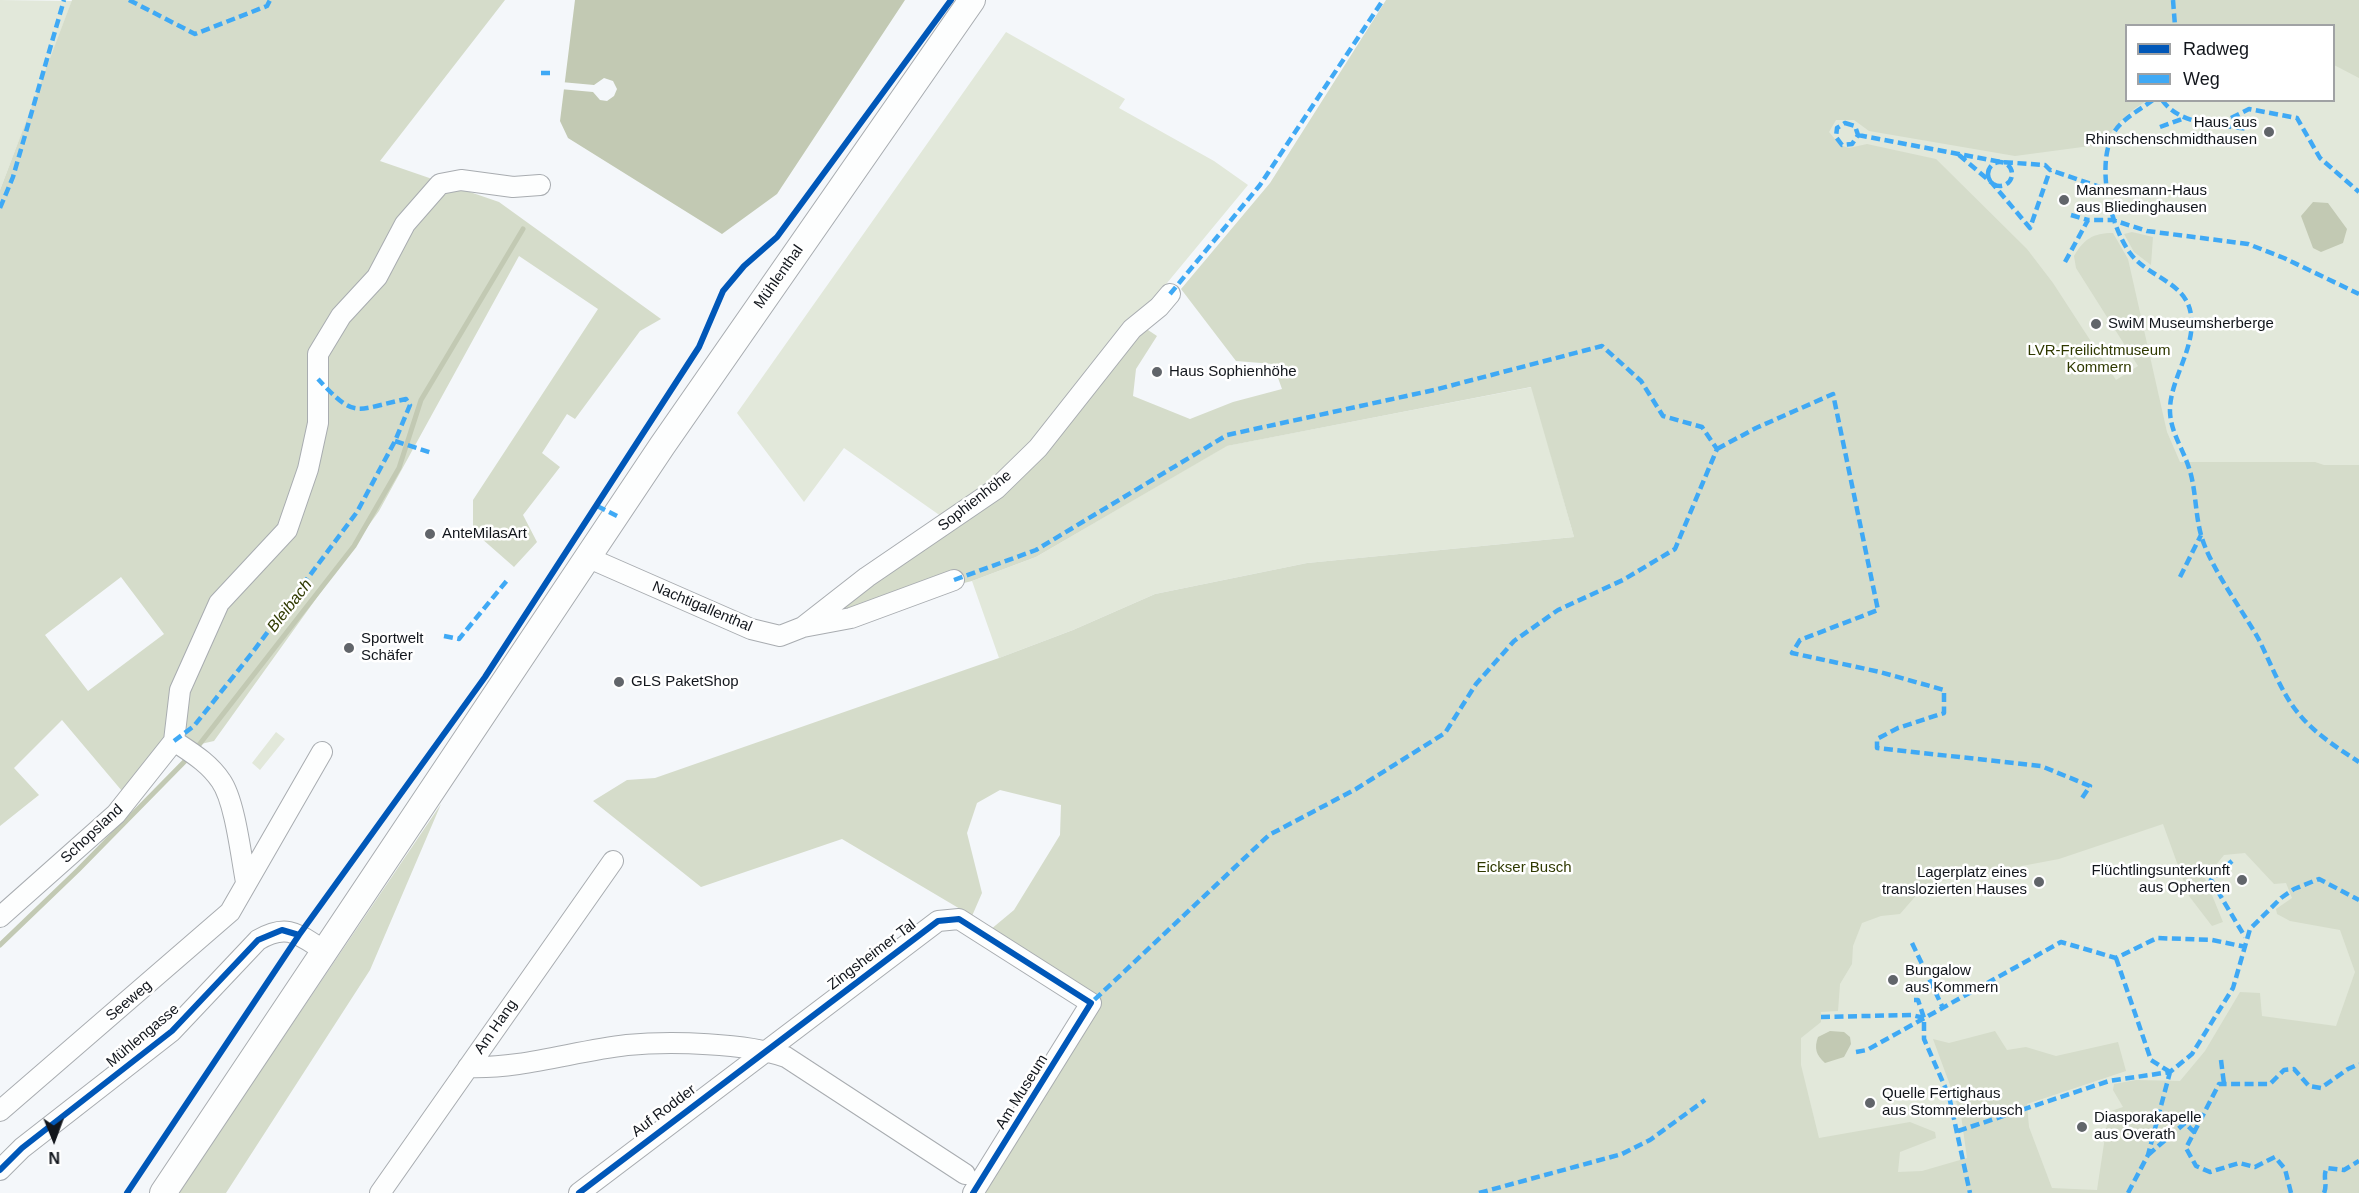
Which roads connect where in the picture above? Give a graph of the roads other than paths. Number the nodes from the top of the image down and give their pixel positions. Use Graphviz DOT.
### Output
graph roads {
  1 [pos="972,0"];
  2 [pos="540,185"];
  3 [pos="1170,294"];
  4 [pos="590,558"];
  5 [pos="954,580"];
  6 [pos="803,627"];
  7 [pos="186,749"];
  8 [pos="322,752"];
  9 [pos="613,861"];
  10 [pos="246,882"];
  11 [pos="0,918"];
  12 [pos="323,950"];
  13 [pos="1091,1003"];
  14 [pos="765,1050"];
  15 [pos="468,1067"];
  16 [pos="0,1111"];
  17 [pos="0,1170"];
  18 [pos="965,1174"];
  19 [pos="585,1191"];
  20 [pos="163,1193"];
  21 [pos="380,1193"];
  22 [pos="973,1193"];
  1 -- 4 [label="main road, Mühlenthal"];
  2 -- 7 [label="street"];
  3 -- 6 [label="street, Sophienhöhe"];
  4 -- 6 [label="street, Nachtigallenthal"];
  4 -- 12 [label="main road, Mühlenthal"];
  5 -- 6 [label="street, Nachtigallenthal"];
  7 -- 10 [label="street"];
  7 -- 11 [label="street, Schopsland"];
  8 -- 10 [label="street, Seeweg"];
  9 -- 15 [label="street, Am Hang"];
  10 -- 16 [label="street, Seeweg"];
  12 -- 17 [label="street, Mühlengasse"];
  12 -- 20 [label="main road, Mühlenthal"];
  13 -- 14 [label="street, Zingsheimer Tal"];
  13 -- 22 [label="street, Am Museum"];
  14 -- 15 [label="street"];
  14 -- 18 [label="street"];
  14 -- 19 [label="street, Auf Rodder"];
  15 -- 21 [label="street, Am Hang"];
}
